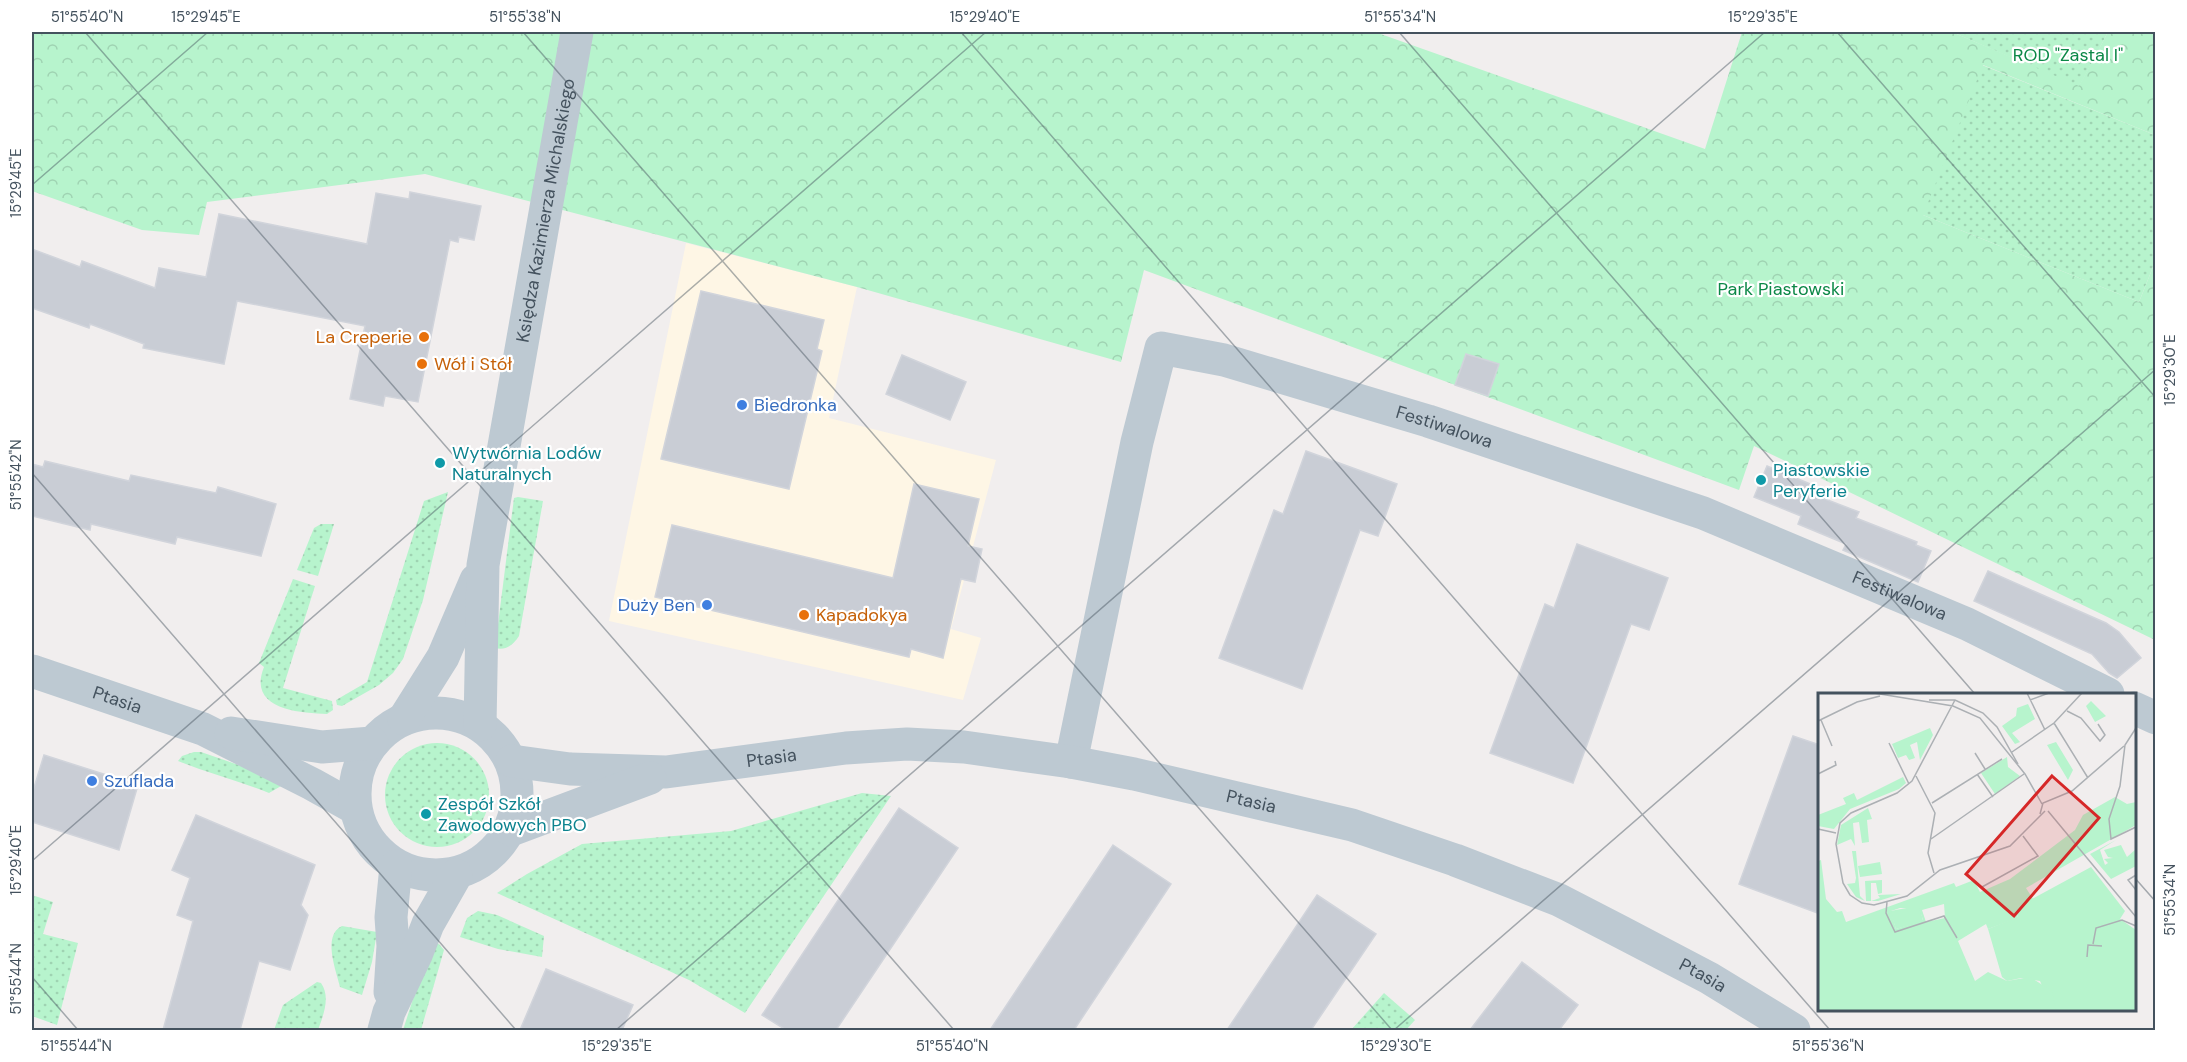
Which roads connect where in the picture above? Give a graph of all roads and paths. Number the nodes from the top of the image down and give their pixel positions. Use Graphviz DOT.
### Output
graph roads {
  1 [pos="575,43"];
  2 [pos="483,565"];
  3 [pos="32,671"];
  4 [pos="2106,693"];
  5 [pos="2136,709"];
  6 [pos="2156,718"];
  7 [pos="404,719"];
  8 [pos="480,724"];
  9 [pos="203,729"];
  10 [pos="372,742"];
  11 [pos="512,761"];
  12 [pos="1071,762"];
  13 [pos="666,772"];
  14 [pos="355,808"];
  15 [pos="511,830"];
  16 [pos="396,866"];
  17 [pos="456,875"];
  18 [pos="386,1021"];
  19 [pos="1794,1030"];
  1 -- 2 [label="street, Księdza Kazimierza Michalskiego"];
  2 -- 7 [label="street, Księdza Kazimierza Michalskiego"];
  2 -- 8 [label="street, Księdza Kazimierza Michalskiego"];
  3 -- 9 [label="street, Ptasia"];
  4 -- 12 [label="street, Festiwalowa"];
  5 -- 6 [label="street"];
  7 -- 8 [label="street"];
  7 -- 10 [label="street"];
  8 -- 11 [label="street"];
  9 -- 10 [label="street, Ptasia"];
  9 -- 14 [label="street, Ptasia"];
  10 -- 14 [label="street"];
  11 -- 13 [label="street, Ptasia"];
  11 -- 15 [label="street"];
  12 -- 13 [label="street, Ptasia"];
  12 -- 19 [label="street, Ptasia"];
  13 -- 15 [label="street, Ptasia"];
  14 -- 16 [label="street"];
  15 -- 17 [label="street"];
  16 -- 17 [label="street"];
  16 -- 18 [label="street"];
  17 -- 18 [label="street"];
}
